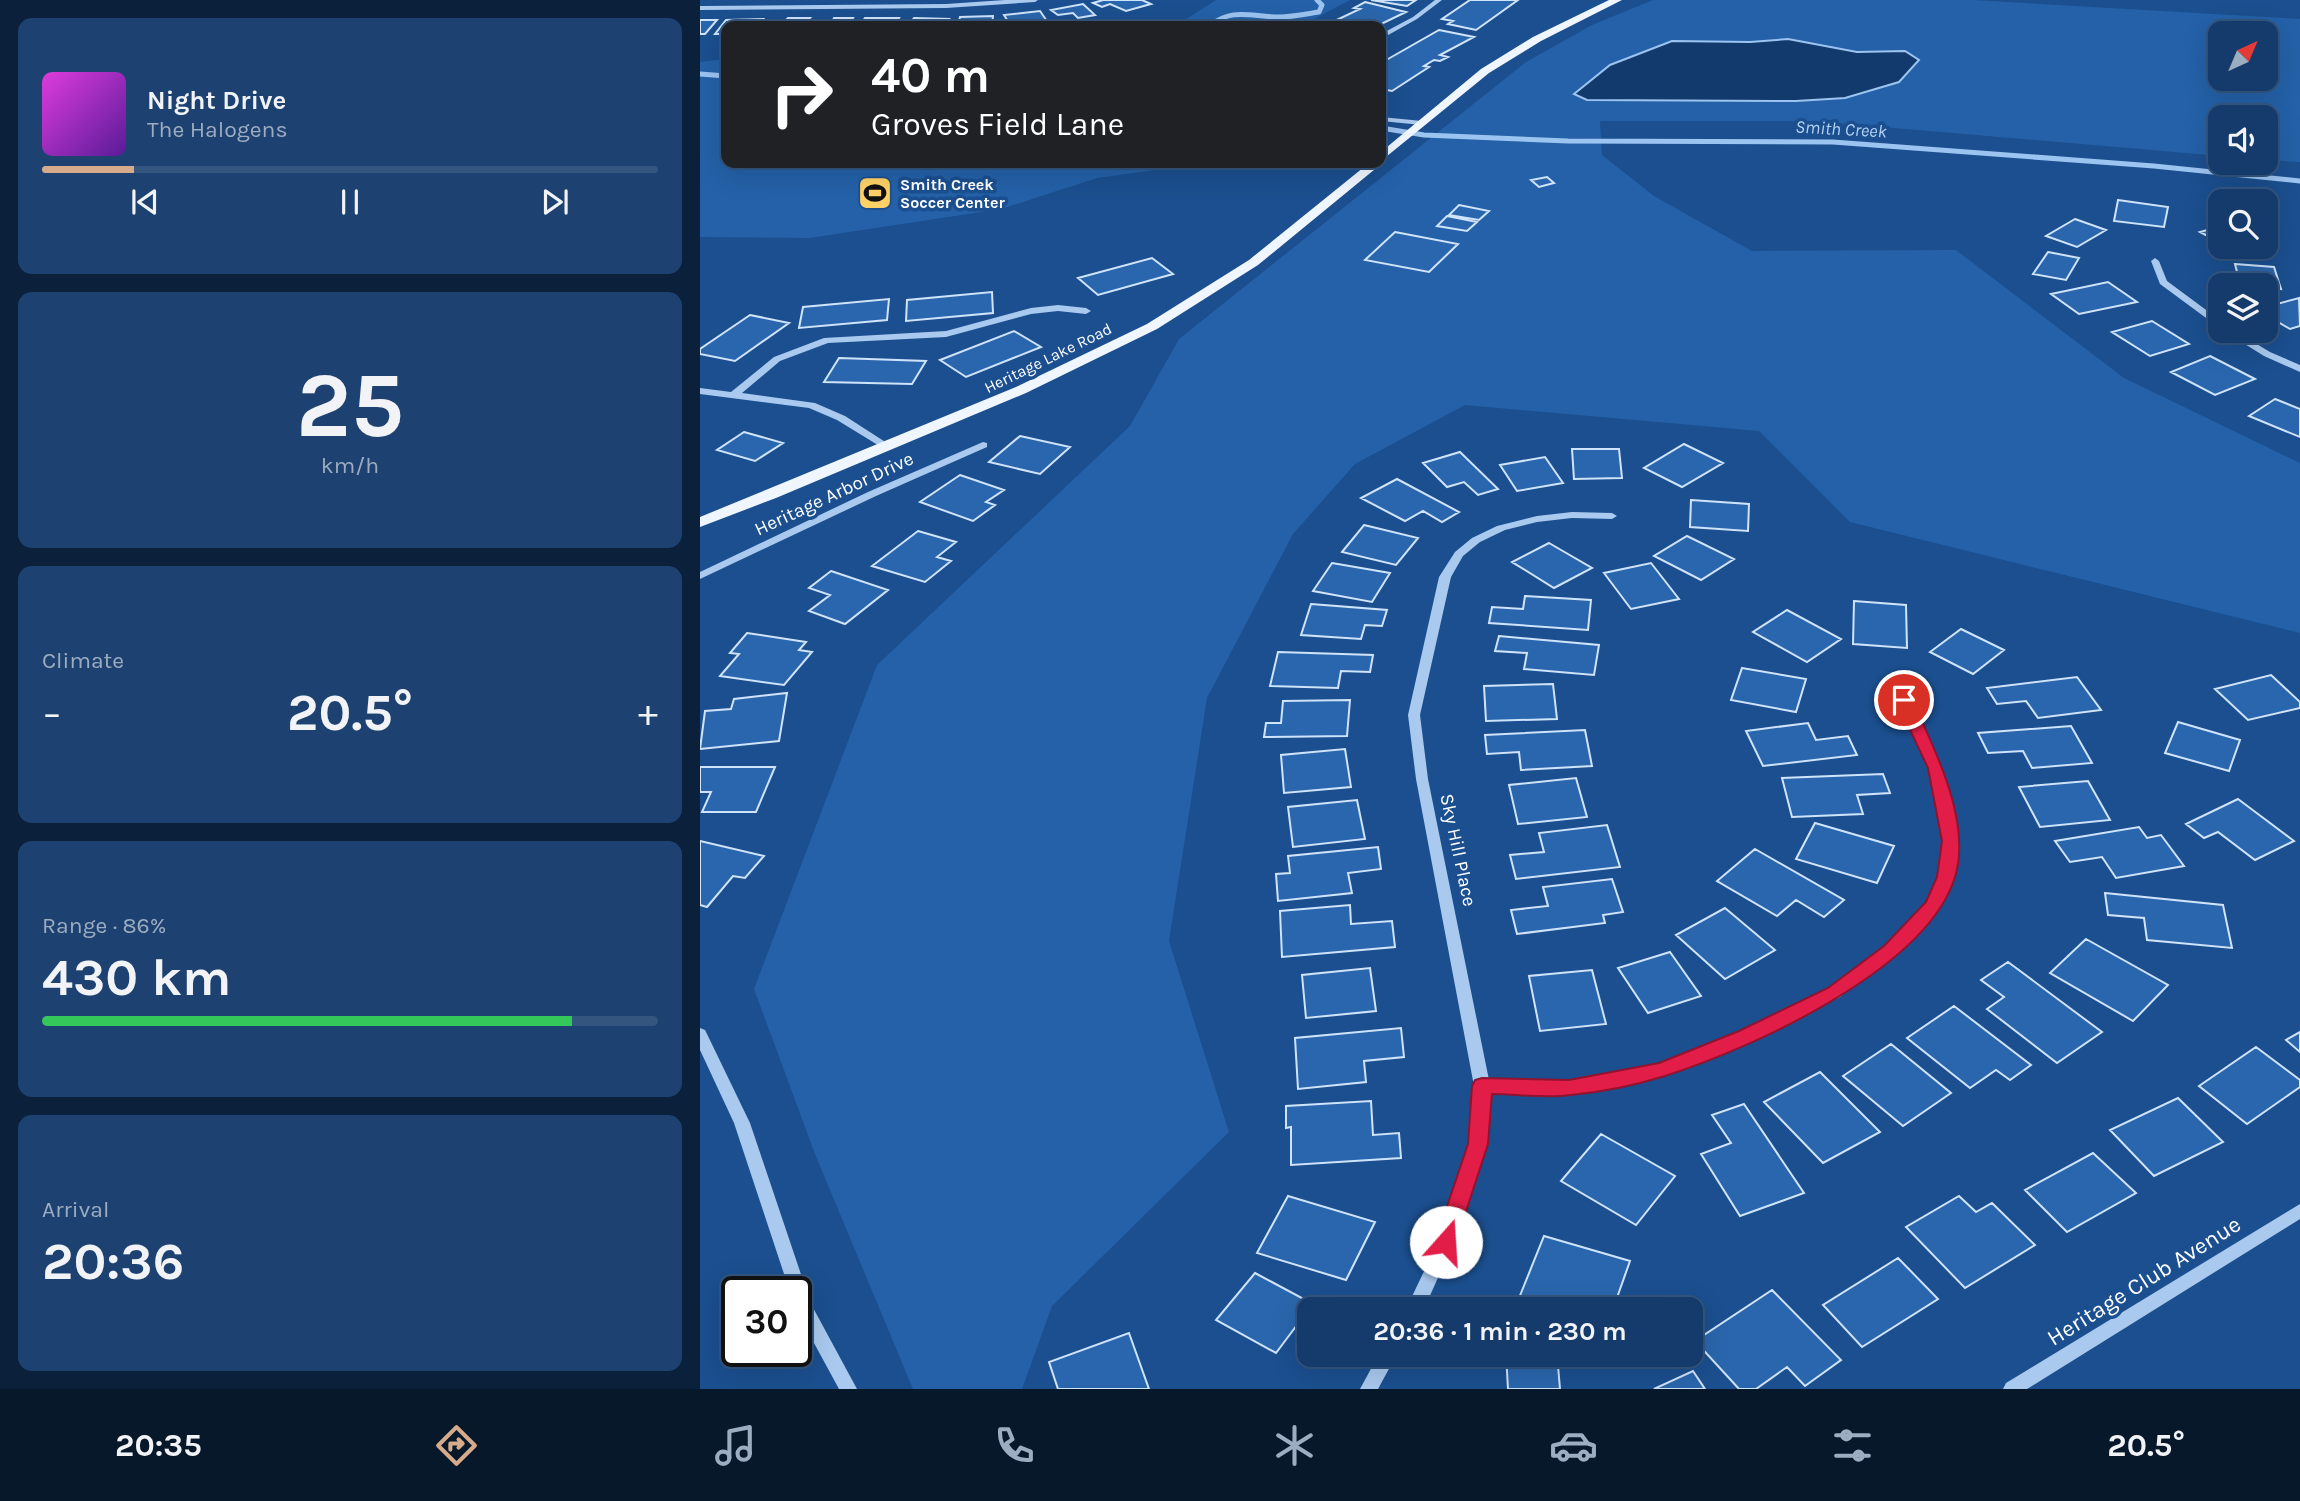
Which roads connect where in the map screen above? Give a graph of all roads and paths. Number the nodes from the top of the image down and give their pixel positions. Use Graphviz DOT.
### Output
graph roads {
  1 [pos="1035,0"];
  2 [pos="1439,0"];
  3 [pos="1616,0"];
  4 [pos="700,8"];
  5 [pos="1386,34"];
  6 [pos="1386,119"];
  7 [pos="1422,123"];
  8 [pos="1386,154"];
  9 [pos="1370,168"];
  10 [pos="2155,261"];
  11 [pos="1086,311"];
  12 [pos="2208,316"];
  13 [pos="2249,343"];
  14 [pos="2300,369"];
  15 [pos="700,391"];
  16 [pos="735,394"];
  17 [pos="983,445"];
  18 [pos="886,447"];
  19 [pos="1612,516"];
  20 [pos="700,523"];
  21 [pos="700,576"];
  22 [pos="1904,700"];
  23 [pos="700,1034"];
  24 [pos="1482,1086"];
  25 [pos="2300,1212"];
  26 [pos="1421,1297"];
  27 [pos="1382,1367"];
  28 [pos="848,1389"];
  29 [pos="1369,1389"];
  30 [pos="2012,1389"];
  1 -- 4 [label="street"];
  2 -- 5 [label="street"];
  3 -- 7 [label="main road"];
  6 -- 7 [label="street"];
  7 -- 8 [label="main road"];
  9 -- 18 [label="main road, Heritage Lake Road"];
  10 -- 12 [label="street"];
  11 -- 16 [label="street"];
  13 -- 14 [label="street"];
  15 -- 16 [label="street"];
  16 -- 18 [label="street"];
  17 -- 21 [label="street, Heritage Arbor Drive"];
  18 -- 20 [label="main road, Heritage Lake Road"];
  19 -- 24 [label="street, Sky Hill Place"];
  22 -- 24 [label="street"];
  23 -- 28 [label="street"];
  24 -- 26 [label="street, Sky Hill Place"];
  25 -- 30 [label="street, Heritage Club Avenue"];
  27 -- 29 [label="street"];
}
